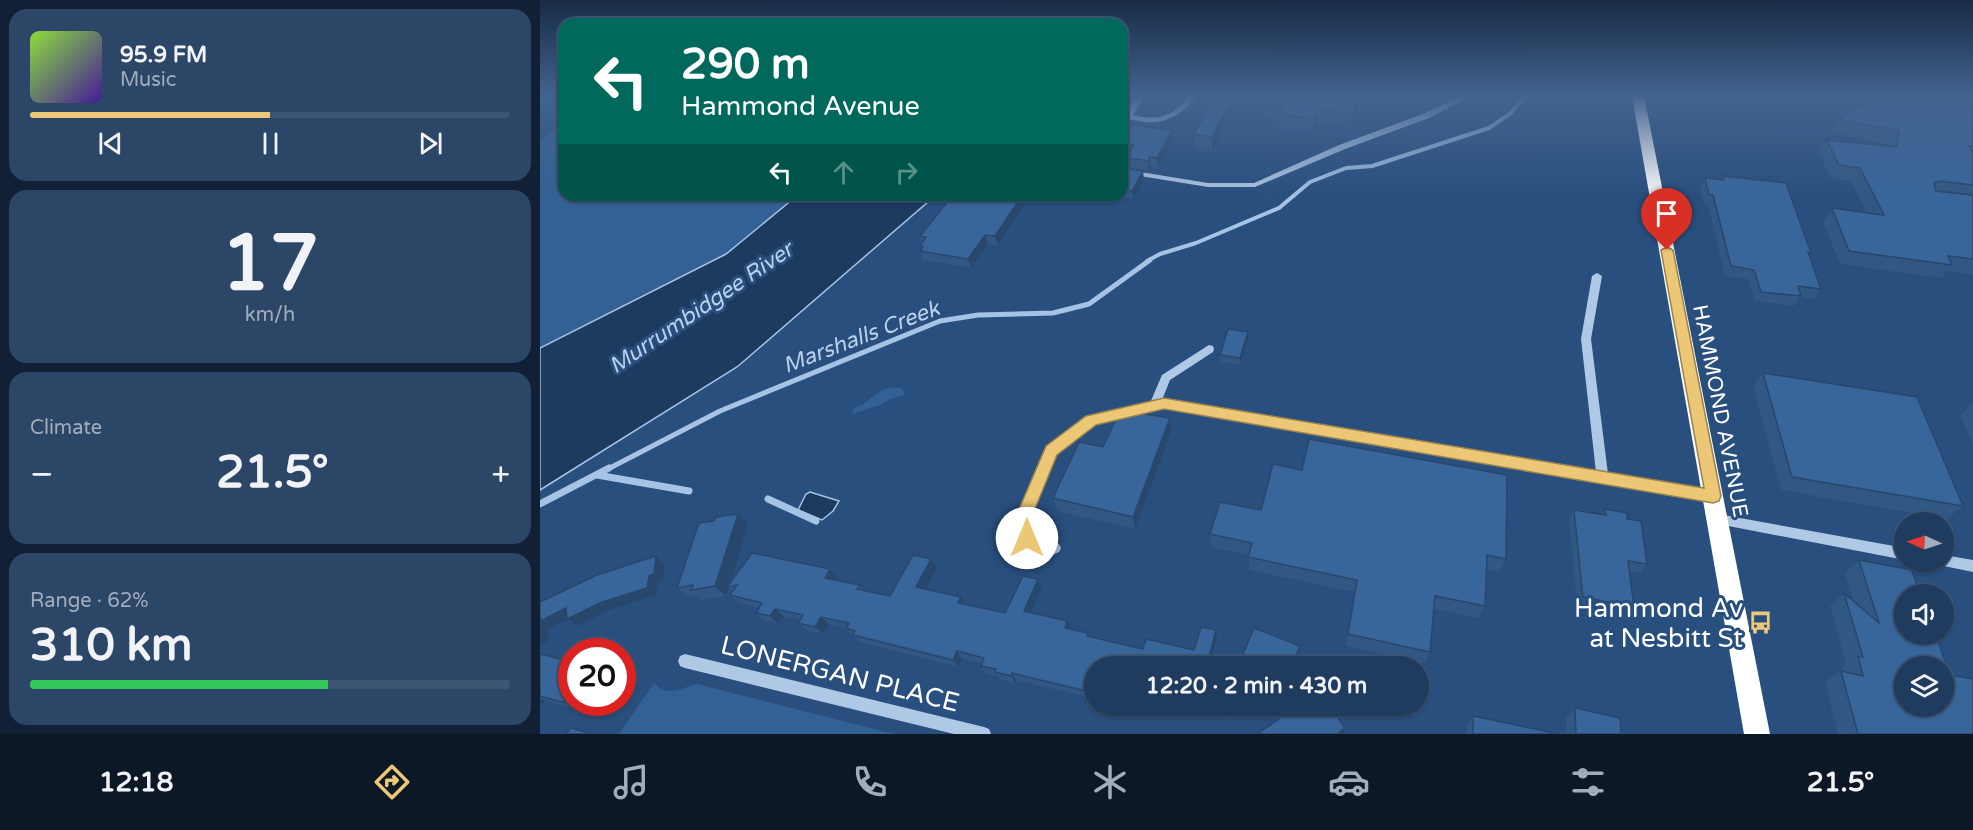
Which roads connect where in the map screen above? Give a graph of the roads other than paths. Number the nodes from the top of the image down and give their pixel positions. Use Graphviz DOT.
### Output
graph roads {
  1 [pos="1387,130"];
  2 [pos="1644,130"];
  3 [pos="1128,172"];
  4 [pos="1597,276"];
  5 [pos="1209,349"];
  6 [pos="1154,406"];
  7 [pos="1603,478"];
  8 [pos="1713,496"];
  9 [pos="1718,519"];
  10 [pos="1055,548"];
  11 [pos="1894,552"];
  12 [pos="1954,563"];
  13 [pos="1973,566"];
  14 [pos="685,661"];
  15 [pos="984,734"];
  16 [pos="1757,734"];
  1 -- 3 [label="street"];
  2 -- 8 [label="highway, HAMMOND AVENUE"];
  4 -- 7 [label="street"];
  5 -- 6 [label="street"];
  6 -- 7 [label="street"];
  6 -- 10 [label="street"];
  7 -- 8 [label="street"];
  8 -- 9 [label="highway, HAMMOND AVENUE"];
  9 -- 11 [label="street"];
  9 -- 16 [label="highway, HAMMOND AVENUE"];
  12 -- 13 [label="street"];
  14 -- 15 [label="street, LONERGAN PLACE"];
}
